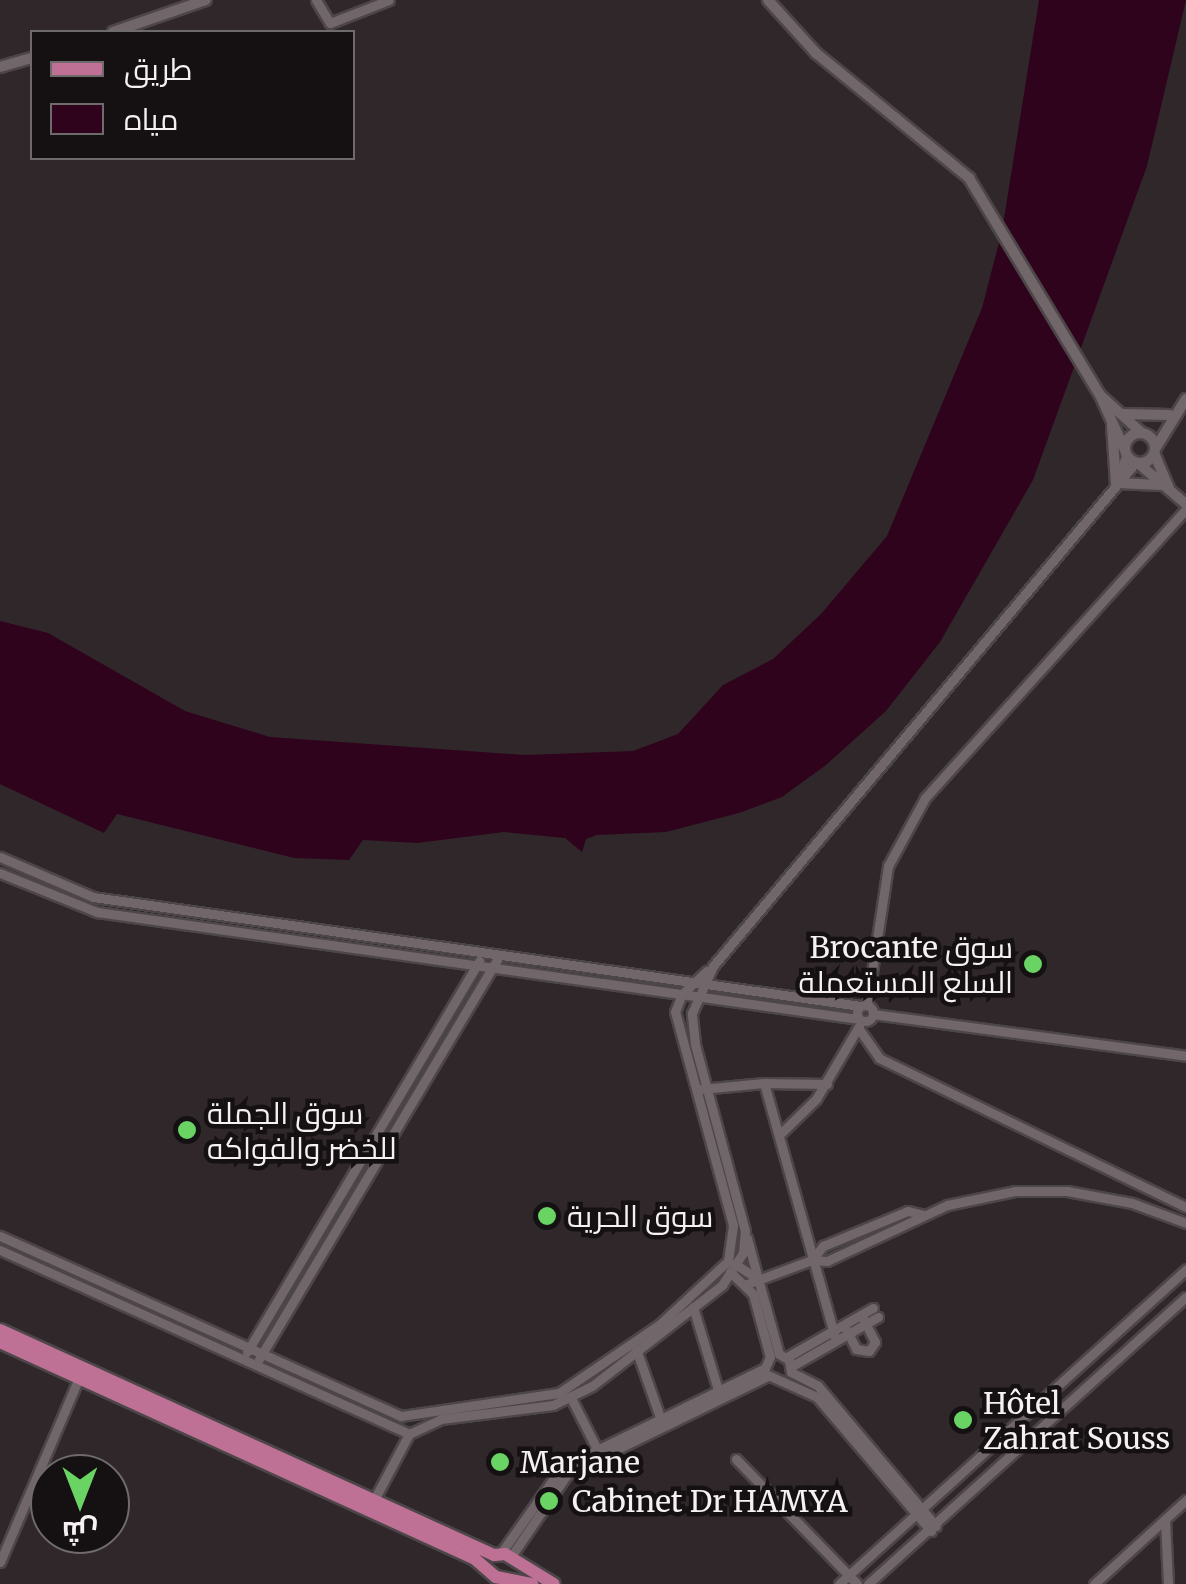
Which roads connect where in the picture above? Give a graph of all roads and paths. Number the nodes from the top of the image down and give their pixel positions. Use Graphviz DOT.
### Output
graph roads {
  1 [pos="206,0"];
  2 [pos="316,0"];
  3 [pos="389,0"];
  4 [pos="768,0"];
  5 [pos="119,30"];
  6 [pos="30,59"];
  7 [pos="0,67"];
  8 [pos="1184,402"];
  9 [pos="1117,416"];
  10 [pos="1170,416"];
  11 [pos="1144,434"];
  12 [pos="1155,451"];
  13 [pos="1131,458"];
  14 [pos="1116,484"];
  15 [pos="1167,487"];
  16 [pos="1186,506"];
  17 [pos="0,857"];
  18 [pos="0,873"];
  19 [pos="485,950"];
  20 [pos="500,952"];
  21 [pos="478,963"];
  22 [pos="495,965"];
  23 [pos="698,983"];
  24 [pos="660,991"];
  25 [pos="682,994"];
  26 [pos="696,996"];
  27 [pos="867,1008"];
  28 [pos="675,1012"];
  29 [pos="859,1023"];
  30 [pos="1186,1056"];
  31 [pos="764,1084"];
  32 [pos="827,1084"];
  33 [pos="701,1089"];
  34 [pos="778,1135"];
  35 [pos="334,1207"];
  36 [pos="1186,1207"];
  37 [pos="346,1213"];
  38 [pos="1186,1223"];
  39 [pos="746,1231"];
  40 [pos="0,1236"];
  41 [pos="0,1250"];
  42 [pos="812,1260"];
  43 [pos="731,1268"];
  44 [pos="1186,1269"];
  45 [pos="758,1279"];
  46 [pos="747,1284"];
  47 [pos="1186,1297"];
  48 [pos="692,1305"];
  49 [pos="876,1313"];
  50 [pos="864,1319"];
  51 [pos="0,1330"];
  52 [pos="839,1330"];
  53 [pos="0,1342"];
  54 [pos="636,1348"];
  55 [pos="249,1349"];
  56 [pos="1100,1349"];
  57 [pos="262,1355"];
  58 [pos="243,1360"];
  59 [pos="784,1364"];
  60 [pos="1114,1365"];
  61 [pos="255,1366"];
  62 [pos="767,1372"];
  63 [pos="79,1378"];
  64 [pos="718,1390"];
  65 [pos="571,1398"];
  66 [pos="401,1416"];
  67 [pos="418,1416"];
  68 [pos="660,1418"];
  69 [pos="410,1431"];
  70 [pos="598,1450"];
  71 [pos="736,1459"];
  72 [pos="374,1500"];
  73 [pos="1186,1500"];
  74 [pos="919,1513"];
  75 [pos="1164,1520"];
  76 [pos="933,1529"];
  77 [pos="0,1562"];
  78 [pos="499,1569"];
  79 [pos="849,1575"];
  80 [pos="532,1584"];
  81 [pos="554,1584"];
  82 [pos="839,1584"];
  83 [pos="857,1584"];
  84 [pos="868,1584"];
  85 [pos="1094,1584"];
  86 [pos="1168,1584"];
  1 -- 5 [label="street"];
  2 -- 3 [label="street"];
  4 -- 9 [label="street"];
  6 -- 7 [label="street"];
  8 -- 10 [label="street"];
  8 -- 12 [label="street"];
  9 -- 10 [label="street"];
  9 -- 11 [label="street"];
  9 -- 13 [label="street"];
  9 -- 14 [label="street"];
  10 -- 11 [label="street"];
  11 -- 12 [label="street"];
  11 -- 13 [label="street"];
  12 -- 13 [label="street"];
  12 -- 15 [label="street"];
  13 -- 14 [label="street"];
  13 -- 15 [label="street"];
  14 -- 15 [label="street"];
  14 -- 23 [label="street"];
  15 -- 16 [label="street"];
  16 -- 27 [label="street"];
  17 -- 19 [label="street"];
  18 -- 21 [label="street"];
  19 -- 20 [label="street"];
  19 -- 21 [label="street"];
  20 -- 22 [label="street"];
  20 -- 23 [label="street"];
  21 -- 22 [label="street"];
  21 -- 35 [label="street"];
  22 -- 24 [label="street"];
  22 -- 37 [label="street"];
  23 -- 25 [label="street"];
  23 -- 26 [label="street"];
  23 -- 27 [label="street"];
  24 -- 25 [label="street"];
  24 -- 28 [label="street"];
  25 -- 26 [label="street"];
  25 -- 28 [label="street"];
  26 -- 29 [label="street"];
  26 -- 33 [label="street"];
  27 -- 29 [label="street"];
  27 -- 30 [label="street"];
  28 -- 33 [label="street"];
  29 -- 32 [label="street"];
  29 -- 36 [label="street"];
  31 -- 32 [label="street"];
  31 -- 33 [label="street"];
  31 -- 34 [label="street"];
  32 -- 34 [label="street"];
  33 -- 39 [label="street"];
  33 -- 43 [label="street"];
  34 -- 42 [label="street"];
  35 -- 37 [label="street"];
  35 -- 55 [label="street"];
  37 -- 57 [label="street"];
  38 -- 42 [label="street"];
  39 -- 43 [label="street"];
  39 -- 45 [label="street"];
  40 -- 55 [label="street"];
  41 -- 58 [label="street"];
  42 -- 45 [label="street"];
  42 -- 52 [label="street"];
  43 -- 45 [label="street"];
  43 -- 46 [label="street"];
  43 -- 48 [label="street"];
  44 -- 56 [label="street"];
  45 -- 46 [label="street"];
  45 -- 59 [label="street"];
  46 -- 59 [label="street"];
  47 -- 60 [label="street"];
  48 -- 54 [label="street"];
  48 -- 64 [label="street"];
  49 -- 50 [label="street"];
  50 -- 52 [label="street"];
  50 -- 52 [label="street"];
  51 -- 72 [label="main road"];
  52 -- 59 [label="street"];
  53 -- 63 [label="main road"];
  54 -- 65 [label="street"];
  54 -- 67 [label="street"];
  54 -- 68 [label="street"];
  55 -- 57 [label="street"];
  55 -- 58 [label="street"];
  56 -- 60 [label="street"];
  56 -- 74 [label="street"];
  57 -- 61 [label="street"];
  57 -- 66 [label="street"];
  58 -- 61 [label="street"];
  59 -- 62 [label="street"];
  59 -- 62 [label="street"];
  59 -- 74 [label="street"];
  60 -- 76 [label="street"];
  61 -- 69 [label="street"];
  62 -- 64 [label="street"];
  62 -- 78 [label="street"];
  63 -- 77 [label="street"];
  63 -- 78 [label="main road"];
  64 -- 68 [label="street"];
  65 -- 69 [label="street"];
  65 -- 70 [label="street"];
  66 -- 67 [label="street"];
  66 -- 69 [label="street"];
  67 -- 69 [label="street"];
  68 -- 70 [label="street"];
  69 -- 72 [label="street"];
  70 -- 78 [label="street"];
  71 -- 79 [label="street"];
  72 -- 78 [label="main road"];
  73 -- 75 [label="street"];
  74 -- 76 [label="street"];
  74 -- 79 [label="street"];
  75 -- 85 [label="street"];
  75 -- 86 [label="street"];
  76 -- 84 [label="street"];
  78 -- 80 [label="main road"];
  78 -- 81 [label="main road"];
  79 -- 82 [label="street"];
  79 -- 83 [label="street"];
}
